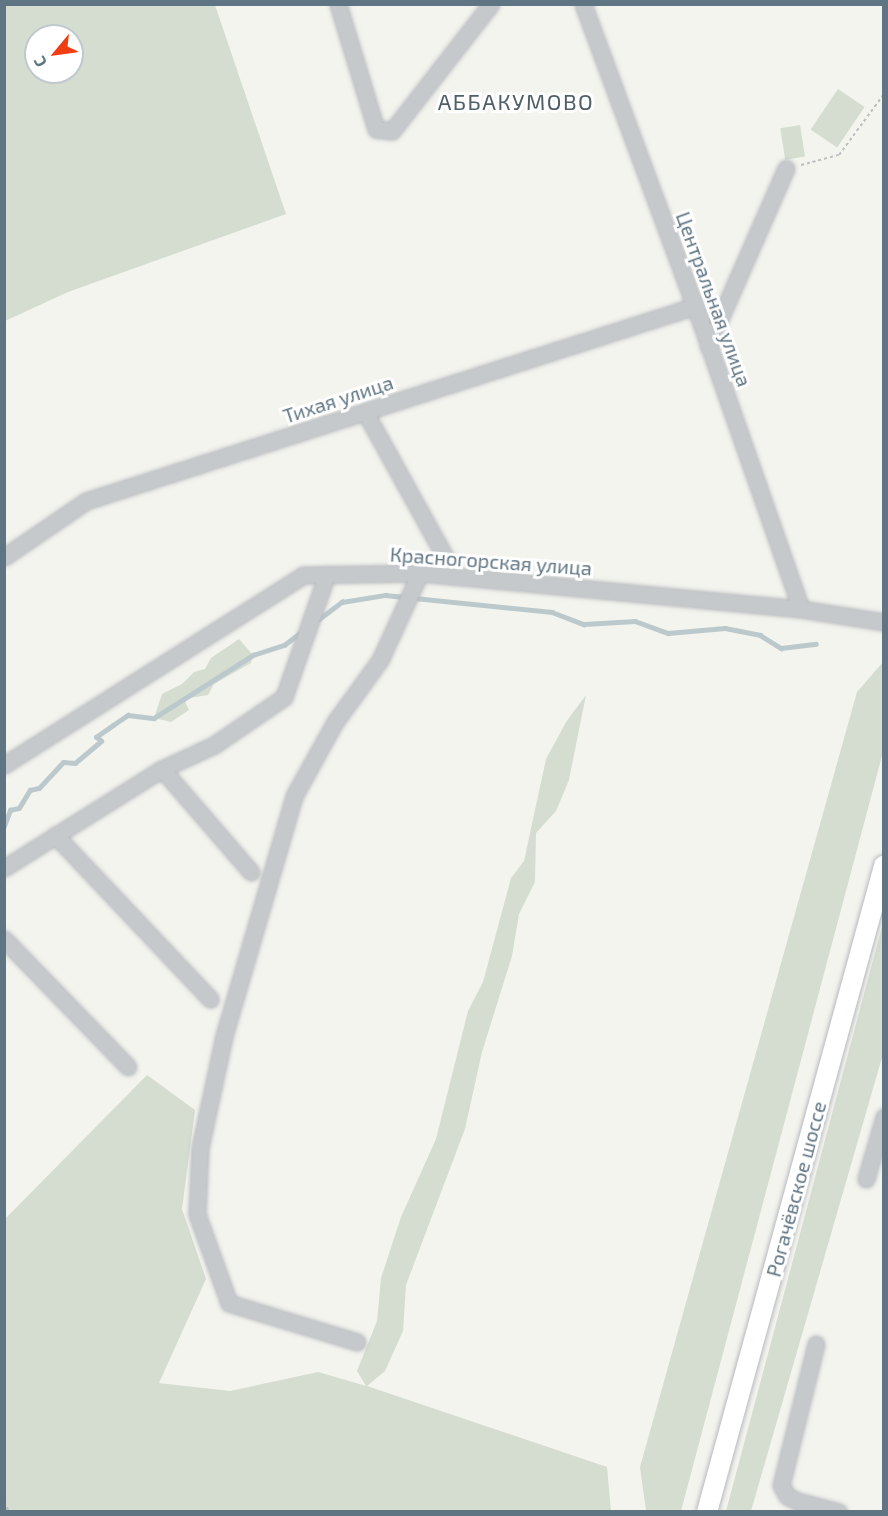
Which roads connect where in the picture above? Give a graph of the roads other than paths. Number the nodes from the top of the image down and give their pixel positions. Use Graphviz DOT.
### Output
graph roads {
  1 [pos="339,4"];
  2 [pos="491,4"];
  3 [pos="583,4"];
  4 [pos="786,168"];
  5 [pos="695,306"];
  6 [pos="708,346"];
  7 [pos="366,412"];
  8 [pos="4,557"];
  9 [pos="420,573"];
  10 [pos="327,574"];
  11 [pos="456,577"];
  12 [pos="801,609"];
  13 [pos="884,622"];
  14 [pos="4,765"];
  15 [pos="162,769"];
  16 [pos="55,834"];
  17 [pos="884,866"];
  18 [pos="4,868"];
  19 [pos="251,872"];
  20 [pos="4,939"];
  21 [pos="210,999"];
  22 [pos="128,1067"];
  23 [pos="884,1117"];
  24 [pos="866,1179"];
  25 [pos="357,1342"];
  26 [pos="816,1344"];
  27 [pos="707,1512"];
  28 [pos="839,1512"];
  1 -- 2 [label="street"];
  3 -- 5 [label="street, Центральная улица"];
  4 -- 6 [label="street"];
  5 -- 6 [label="street, Центральная улица"];
  5 -- 7 [label="street, Тихая улица"];
  6 -- 12 [label="street, Центральная улица"];
  7 -- 8 [label="street, Тихая улица"];
  7 -- 11 [label="street"];
  9 -- 10 [label="street, Красногорская улица"];
  9 -- 11 [label="street, Красногорская улица"];
  9 -- 25 [label="street"];
  10 -- 14 [label="street, Красногорская улица"];
  10 -- 15 [label="street"];
  11 -- 12 [label="street, Красногорская улица"];
  12 -- 13 [label="street, Красногорская улица"];
  15 -- 16 [label="street"];
  15 -- 19 [label="street"];
  16 -- 18 [label="street"];
  16 -- 21 [label="street"];
  17 -- 27 [label="main road, Рогачёвское шоссе"];
  20 -- 22 [label="street"];
  23 -- 24 [label="street"];
  26 -- 28 [label="street"];
}
